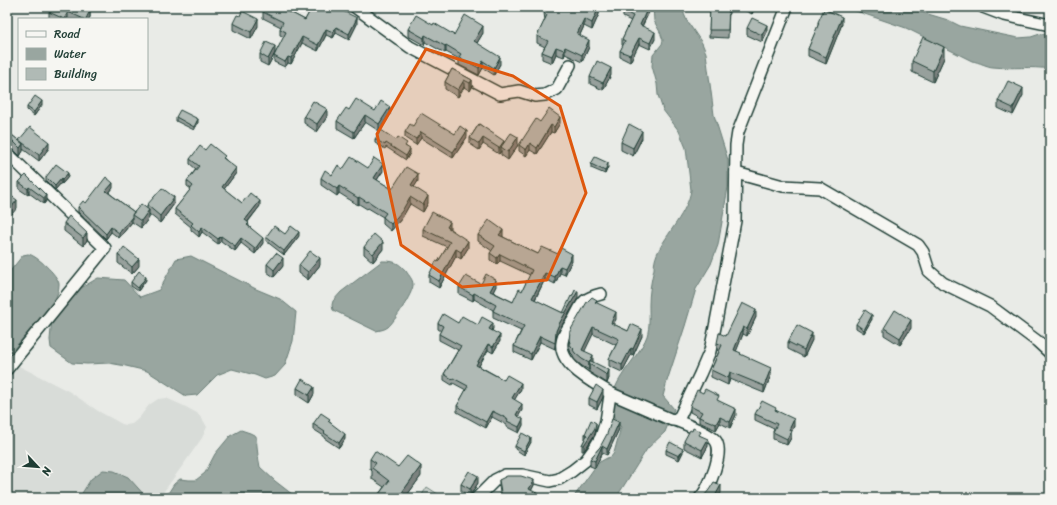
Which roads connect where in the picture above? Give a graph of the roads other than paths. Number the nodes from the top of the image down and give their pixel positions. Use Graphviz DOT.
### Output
graph roads {
  1 [pos="355,7"];
  2 [pos="787,7"];
  3 [pos="983,7"];
  4 [pos="1050,25"];
  5 [pos="570,65"];
  6 [pos="7,153"];
  7 [pos="736,173"];
  8 [pos="601,294"];
  9 [pos="1050,353"];
  10 [pos="7,369"];
  11 [pos="612,394"];
  12 [pos="674,420"];
  13 [pos="477,498"];
  14 [pos="700,498"];
  1 -- 5 [label="street"];
  2 -- 7 [label="street"];
  3 -- 4 [label="street"];
  6 -- 10 [label="street"];
  7 -- 9 [label="street"];
  7 -- 12 [label="street"];
  8 -- 11 [label="street"];
  11 -- 12 [label="street"];
  11 -- 13 [label="street"];
  12 -- 14 [label="street"];
}
